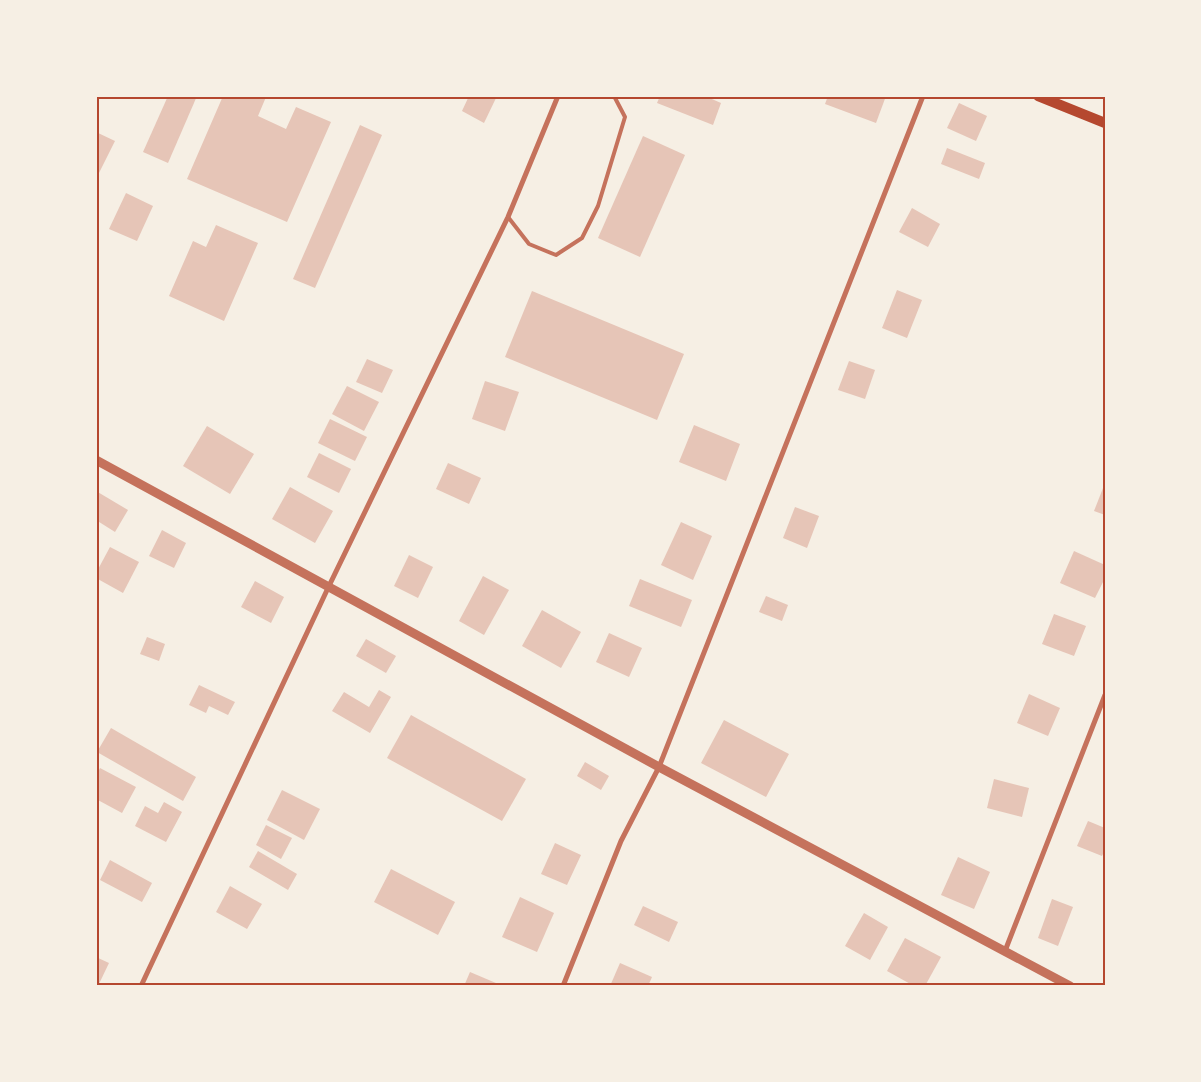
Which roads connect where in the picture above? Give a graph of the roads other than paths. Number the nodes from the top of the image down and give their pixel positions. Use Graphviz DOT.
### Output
graph roads {
  1 [pos="558,96"];
  2 [pos="614,96"];
  3 [pos="922,96"];
  4 [pos="1038,96"];
  5 [pos="1105,123"];
  6 [pos="508,217"];
  7 [pos="96,460"];
  8 [pos="328,588"];
  9 [pos="1105,695"];
  10 [pos="659,767"];
  11 [pos="1005,951"];
  12 [pos="141,986"];
  13 [pos="563,986"];
  14 [pos="1070,986"];
  1 -- 6 [label="street"];
  2 -- 6 [label="lane"];
  3 -- 10 [label="street"];
  4 -- 5 [label="main road"];
  6 -- 8 [label="street"];
  7 -- 8 [label="street"];
  8 -- 10 [label="street"];
  8 -- 12 [label="street"];
  9 -- 11 [label="street"];
  10 -- 11 [label="street"];
  10 -- 13 [label="street"];
  11 -- 14 [label="street"];
}
